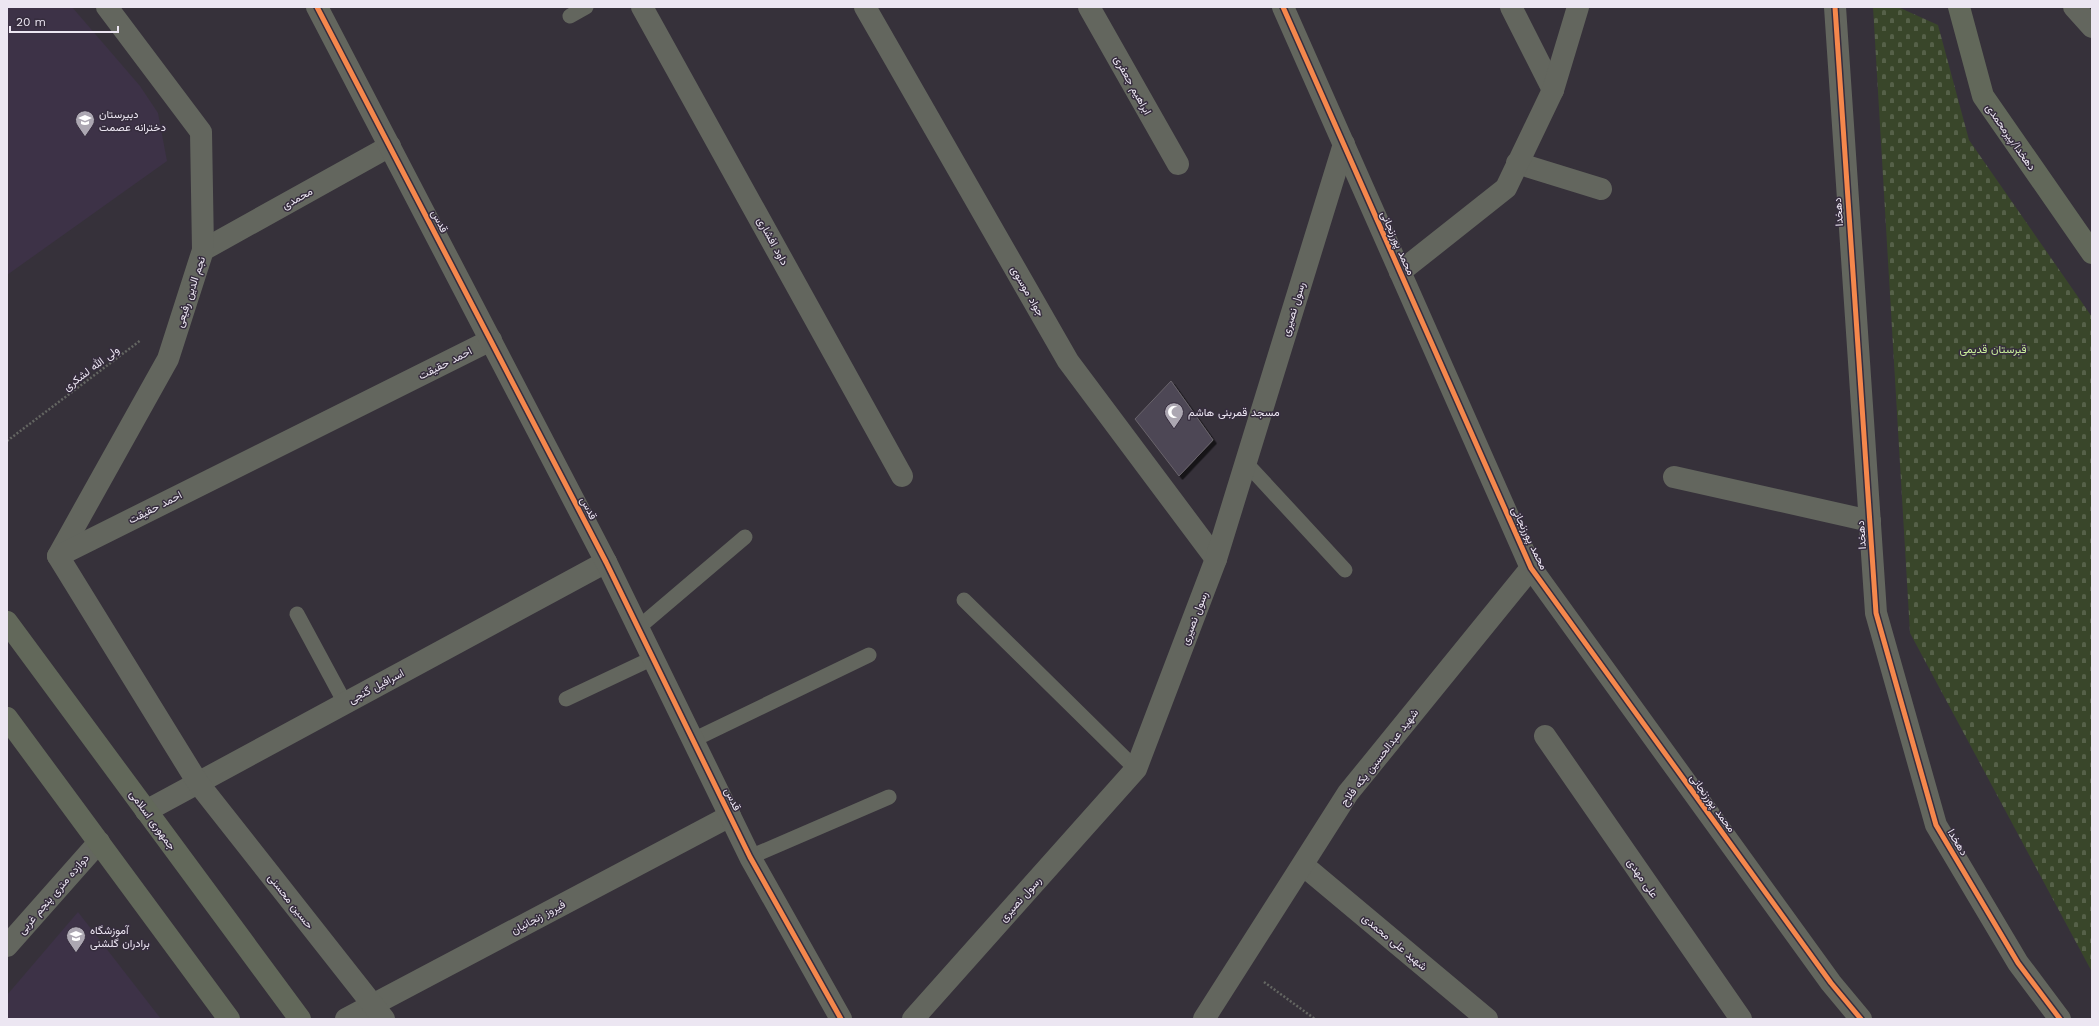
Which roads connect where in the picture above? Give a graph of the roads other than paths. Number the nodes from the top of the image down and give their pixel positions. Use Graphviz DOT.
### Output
graph roads {
  1 [pos="107,7"];
  2 [pos="317,7"];
  3 [pos="586,7"];
  4 [pos="642,7"];
  5 [pos="865,7"];
  6 [pos="1089,7"];
  7 [pos="1283,7"];
  8 [pos="1511,7"];
  9 [pos="1578,7"];
  10 [pos="1835,7"];
  11 [pos="1959,7"];
  12 [pos="2074,7"];
  13 [pos="570,16"];
  14 [pos="2092,27"];
  15 [pos="1553,90"];
  16 [pos="1344,144"];
  17 [pos="390,146"];
  18 [pos="1517,163"];
  19 [pos="1178,164"];
  20 [pos="1601,188"];
  21 [pos="203,250"];
  22 [pos="2092,253"];
  23 [pos="1400,272"];
  24 [pos="490,340"];
  25 [pos="1246,463"];
  26 [pos="902,476"];
  27 [pos="1674,477"];
  28 [pos="1870,521"];
  29 [pos="745,537"];
  30 [pos="58,556"];
  31 [pos="1216,559"];
  32 [pos="606,562"];
  33 [pos="1531,568"];
  34 [pos="1345,570"];
  35 [pos="964,600"];
  36 [pos="297,614"];
  37 [pos="7,622"];
  38 [pos="638,628"];
  39 [pos="869,656"];
  40 [pos="653,658"];
  41 [pos="566,699"];
  42 [pos="345,703"];
  43 [pos="7,718"];
  44 [pos="1545,736"];
  45 [pos="693,740"];
  46 [pos="1136,769"];
  47 [pos="198,783"];
  48 [pos="889,797"];
  49 [pos="146,811"];
  50 [pos="730,816"];
  51 [pos="99,842"];
  52 [pos="750,857"];
  53 [pos="1303,865"];
  54 [pos="7,946"];
  55 [pos="378,1012"];
  56 [pos="229,1019"];
  57 [pos="300,1019"];
  58 [pos="346,1019"];
  59 [pos="841,1019"];
  60 [pos="913,1019"];
  61 [pos="1204,1019"];
  62 [pos="1487,1019"];
  63 [pos="1740,1019"];
  64 [pos="1861,1019"];
  65 [pos="2060,1019"];
  1 -- 21 [label="street, نجم الدین رفیعی"];
  2 -- 17 [label="street, قدس"];
  3 -- 13 [label="lane"];
  4 -- 26 [label="street, داود افشاری"];
  5 -- 31 [label="street, جواد موسوی"];
  6 -- 19 [label="street, ابراهیم جعفری"];
  7 -- 16 [label="street, محمد پورزنجانی"];
  8 -- 15 [label="street"];
  9 -- 15 [label="street"];
  10 -- 28 [label="street, دهخدا"];
  11 -- 22 [label="main road, دهخدا/پیرمحمدی"];
  12 -- 14 [label="street"];
  15 -- 18 [label="street"];
  16 -- 23 [label="street, محمد پورزنجانی"];
  16 -- 25 [label="street, رسول نصیری"];
  17 -- 21 [label="street, محمدی"];
  17 -- 24 [label="street, قدس"];
  18 -- 20 [label="street"];
  18 -- 23 [label="street"];
  21 -- 30 [label="street, نجم الدین رفیعی"];
  23 -- 33 [label="street, محمد پورزنجانی"];
  24 -- 30 [label="street, احمد حقیقت"];
  24 -- 32 [label="street, قدس"];
  25 -- 31 [label="street, رسول نصیری"];
  25 -- 34 [label="lane"];
  27 -- 28 [label="street"];
  28 -- 65 [label="street, دهخدا"];
  29 -- 38 [label="lane"];
  30 -- 47 [label="street"];
  31 -- 46 [label="street, رسول نصیری"];
  32 -- 38 [label="street, قدس"];
  32 -- 42 [label="street, اسرافیل گنجی"];
  33 -- 53 [label="street, شهید عبدالحسین یکه فلاح"];
  33 -- 64 [label="street, محمد پورزنجانی"];
  35 -- 46 [label="lane"];
  36 -- 42 [label="lane"];
  37 -- 49 [label="main road, جمهوری اسلامی"];
  38 -- 40 [label="street, قدس"];
  39 -- 45 [label="lane"];
  40 -- 41 [label="lane"];
  40 -- 45 [label="street, قدس"];
  42 -- 47 [label="street, اسرافیل گنجی"];
  43 -- 51 [label="main road"];
  44 -- 63 [label="street, علی مهدی"];
  45 -- 50 [label="street, قدس"];
  46 -- 60 [label="street, رسول نصیری"];
  47 -- 49 [label="street, اسرافیل گنجی"];
  47 -- 55 [label="street, حسین محسنی"];
  48 -- 52 [label="lane"];
  49 -- 57 [label="main road, جمهوری اسلامی"];
  50 -- 52 [label="street, قدس"];
  50 -- 55 [label="street, فیروز زنجانیان"];
  51 -- 54 [label="street, دوازده متری پنجم غربی"];
  51 -- 56 [label="main road"];
  52 -- 59 [label="street, قدس"];
  53 -- 61 [label="street, شهید عبدالحسین یکه فلاح"];
  53 -- 62 [label="street, شهید علی محمدی"];
  55 -- 58 [label="street, فیروز زنجانیان"];
}
